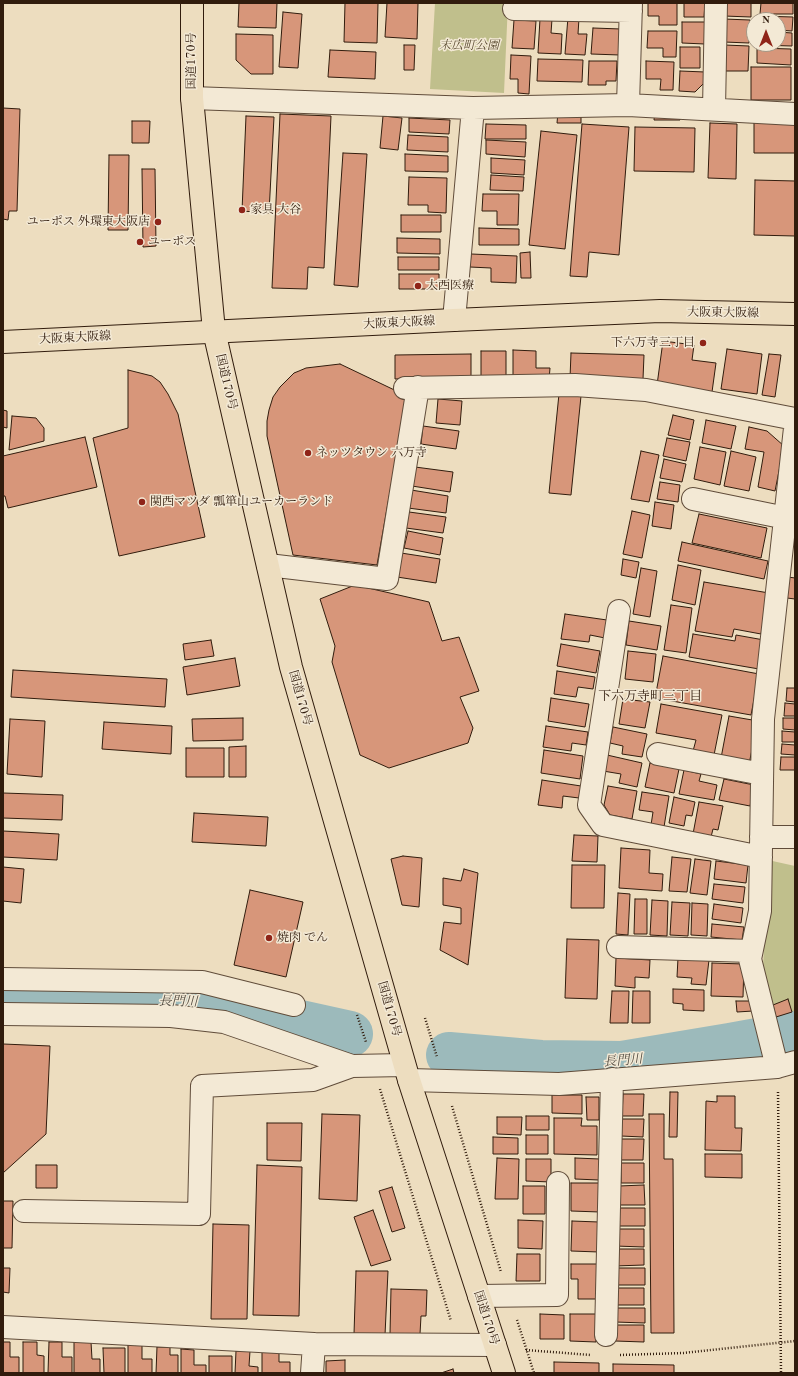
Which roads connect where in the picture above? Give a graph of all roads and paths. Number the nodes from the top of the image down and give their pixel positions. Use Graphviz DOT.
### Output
graph roads {
  1 [pos="192,3"];
  2 [pos="716,3"];
  3 [pos="631,7"];
  4 [pos="514,9"];
  5 [pos="192,98"];
  6 [pos="628,105"];
  7 [pos="473,108"];
  8 [pos="714,109"];
  9 [pos="795,114"];
  10 [pos="795,314"];
  11 [pos="454,320"];
  12 [pos="214,331"];
  13 [pos="3,342"];
  14 [pos="795,419"];
  15 [pos="795,428"];
  16 [pos="792,493"];
  17 [pos="693,500"];
  18 [pos="786,518"];
  19 [pos="268,565"];
  20 [pos="619,611"];
  21 [pos="658,754"];
  22 [pos="762,774"];
  23 [pos="795,837"];
  24 [pos="761,847"];
  25 [pos="618,947"];
  26 [pos="752,951"];
  27 [pos="3,979"];
  28 [pos="294,1005"];
  29 [pos="3,1014"];
  30 [pos="357,1015"];
  31 [pos="425,1018"];
  32 [pos="372,1060"];
  33 [pos="786,1065"];
  34 [pos="352,1066"];
  35 [pos="407,1072"];
  36 [pos="442,1073"];
  37 [pos="612,1080"];
  38 [pos="558,1183"];
  39 [pos="24,1210"];
  40 [pos="479,1296"];
  41 [pos="508,1296"];
  42 [pos="3,1327"];
  43 [pos="606,1335"];
  44 [pos="795,1341"];
  45 [pos="781,1342"];
  46 [pos="314,1344"];
  47 [pos="459,1345"];
  48 [pos="495,1345"];
  49 [pos="526,1350"];
  50 [pos="592,1355"];
  51 [pos="614,1355"];
  52 [pos="312,1373"];
  53 [pos="504,1373"];
  54 [pos="534,1373"];
  55 [pos="781,1373"];
  1 -- 5 [label="main road, 国道170号"];
  2 -- 8 [label="street"];
  3 -- 4 [label="street"];
  3 -- 6 [label="street"];
  5 -- 7 [label="street"];
  5 -- 12 [label="main road, 国道170号"];
  6 -- 7 [label="street"];
  6 -- 8 [label="street"];
  7 -- 11 [label="street"];
  8 -- 9 [label="street"];
  10 -- 11 [label="main road, 大阪東大阪線"];
  11 -- 12 [label="main road, 大阪東大阪線"];
  12 -- 13 [label="main road, 大阪東大阪線"];
  12 -- 19 [label="main road, 国道170号"];
  14 -- 19 [label="street"];
  15 -- 16 [label="street"];
  16 -- 18 [label="street"];
  17 -- 18 [label="street"];
  18 -- 22 [label="street"];
  19 -- 35 [label="main road, 国道170号"];
  20 -- 24 [label="street"];
  21 -- 22 [label="street"];
  22 -- 24 [label="street"];
  23 -- 24 [label="street"];
  24 -- 26 [label="street"];
  25 -- 26 [label="street"];
  26 -- 33 [label="street"];
  27 -- 28 [label="street"];
  29 -- 34 [label="street"];
  30 -- 32 [label="path"];
  31 -- 36 [label="path"];
  32 -- 34 [label="street"];
  32 -- 35 [label="street"];
  32 -- 47 [label="path"];
  33 -- 37 [label="street"];
  33 -- 45 [label="path"];
  34 -- 39 [label="street"];
  35 -- 36 [label="street"];
  35 -- 40 [label="main road, 国道170号"];
  36 -- 37 [label="street"];
  36 -- 41 [label="path"];
  37 -- 43 [label="street"];
  38 -- 41 [label="street"];
  40 -- 41 [label="street"];
  40 -- 48 [label="main road, 国道170号"];
  41 -- 49 [label="path"];
  42 -- 46 [label="street"];
  44 -- 45 [label="path"];
  45 -- 51 [label="path"];
  45 -- 55 [label="path"];
  46 -- 47 [label="street"];
  46 -- 52 [label="street"];
  47 -- 48 [label="street"];
  48 -- 49 [label="path"];
  48 -- 53 [label="main road, 国道170号"];
  49 -- 50 [label="path"];
  49 -- 54 [label="path"];
}
